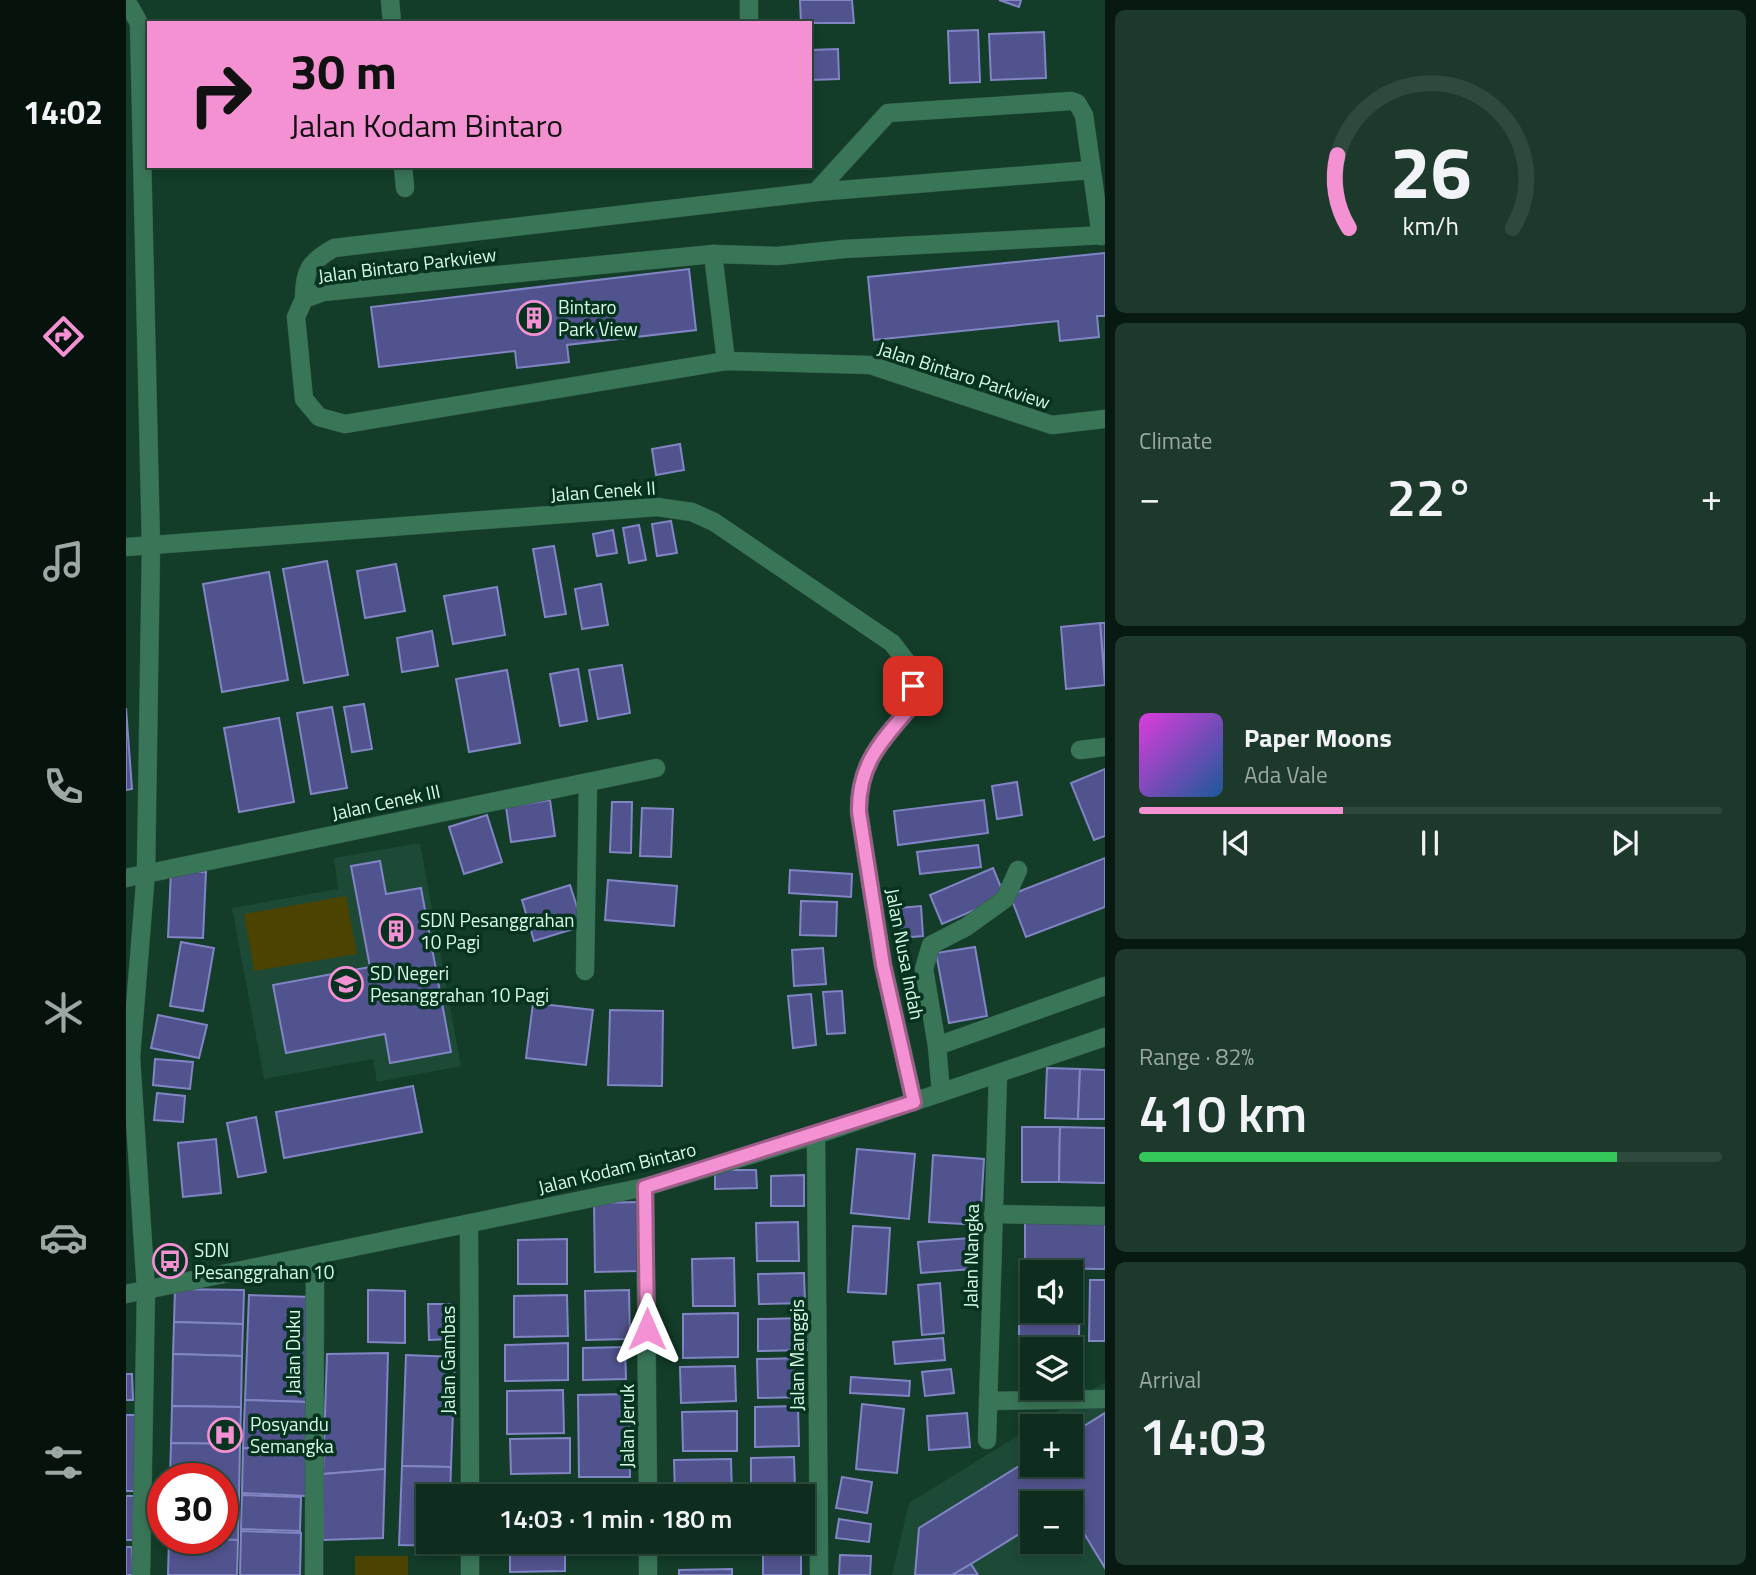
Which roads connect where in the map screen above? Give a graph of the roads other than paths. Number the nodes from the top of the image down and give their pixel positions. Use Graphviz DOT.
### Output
graph roads {
  1 [pos="390,0"];
  2 [pos="750,0"];
  3 [pos="129,5"];
  4 [pos="392,21"];
  5 [pos="749,21"];
  6 [pos="403,168"];
  7 [pos="1091,170"];
  8 [pos="405,188"];
  9 [pos="816,192"];
  10 [pos="1103,235"];
  11 [pos="713,254"];
  12 [pos="304,299"];
  13 [pos="726,361"];
  14 [pos="1105,419"];
  15 [pos="126,547"];
  16 [pos="151,547"];
  17 [pos="1105,747"];
  18 [pos="1080,750"];
  19 [pos="656,768"];
  20 [pos="587,782"];
  21 [pos="859,812"];
  22 [pos="1018,870"];
  23 [pos="146,872"];
  24 [pos="126,878"];
  25 [pos="585,971"];
  26 [pos="1105,986"];
  27 [pos="1105,1037"];
  28 [pos="937,1046"];
  29 [pos="998,1074"];
  30 [pos="941,1093"];
  31 [pos="914,1102"];
  32 [pos="816,1135"];
  33 [pos="645,1187"];
  34 [pos="993,1213"];
  35 [pos="1105,1216"];
  36 [pos="469,1224"];
  37 [pos="315,1256"];
  38 [pos="146,1290"];
  39 [pos="126,1294"];
  40 [pos="1105,1399"];
  41 [pos="988,1401"];
  42 [pos="987,1440"];
  43 [pos="470,1484"];
  44 [pos="648,1484"];
  45 [pos="470,1554"];
  46 [pos="648,1554"];
  47 [pos="141,1575"];
  48 [pos="314,1575"];
  49 [pos="470,1575"];
  50 [pos="648,1575"];
  51 [pos="819,1575"];
  1 -- 4 [label="street"];
  2 -- 5 [label="street"];
  3 -- 16 [label="street"];
  6 -- 8 [label="street"];
  7 -- 9 [label="street"];
  7 -- 9 [label="street"];
  7 -- 10 [label="street"];
  9 -- 12 [label="street"];
  10 -- 11 [label="street, Jalan Bintaro Parkview"];
  11 -- 12 [label="street, Jalan Bintaro Parkview"];
  11 -- 13 [label="street"];
  12 -- 13 [label="street, Jalan Bintaro Parkview"];
  13 -- 14 [label="street, Jalan Bintaro Parkview"];
  15 -- 16 [label="street, Jalan Cenek II"];
  16 -- 21 [label="street, Jalan Cenek II"];
  16 -- 23 [label="street"];
  17 -- 18 [label="street"];
  19 -- 20 [label="street, Jalan Cenek III"];
  20 -- 23 [label="street, Jalan Cenek III"];
  20 -- 25 [label="street"];
  21 -- 31 [label="street, Jalan Nusa Indah"];
  22 -- 28 [label="street"];
  23 -- 24 [label="street, Jalan Cenek III"];
  23 -- 38 [label="street"];
  26 -- 28 [label="street"];
  27 -- 29 [label="street, Jalan Kodam Bintaro"];
  28 -- 30 [label="street"];
  29 -- 30 [label="street, Jalan Kodam Bintaro"];
  29 -- 34 [label="street, Jalan Nangka"];
  30 -- 31 [label="street, Jalan Kodam Bintaro"];
  31 -- 32 [label="street, Jalan Kodam Bintaro"];
  32 -- 33 [label="street, Jalan Kodam Bintaro"];
  32 -- 51 [label="street, Jalan Manggis"];
  33 -- 36 [label="street, Jalan Kodam Bintaro"];
  33 -- 44 [label="street, Jalan Jeruk"];
  34 -- 35 [label="street"];
  34 -- 41 [label="street, Jalan Nangka"];
  36 -- 37 [label="street, Jalan Kodam Bintaro"];
  36 -- 43 [label="street, Jalan Gambas"];
  37 -- 38 [label="street, Jalan Kodam Bintaro"];
  37 -- 48 [label="street, Jalan Duku"];
  38 -- 39 [label="street, Jalan Kodam Bintaro"];
  38 -- 47 [label="street"];
  40 -- 41 [label="street"];
  41 -- 42 [label="street, Jalan Nangka"];
  45 -- 49 [label="street"];
  46 -- 50 [label="street"];
}
